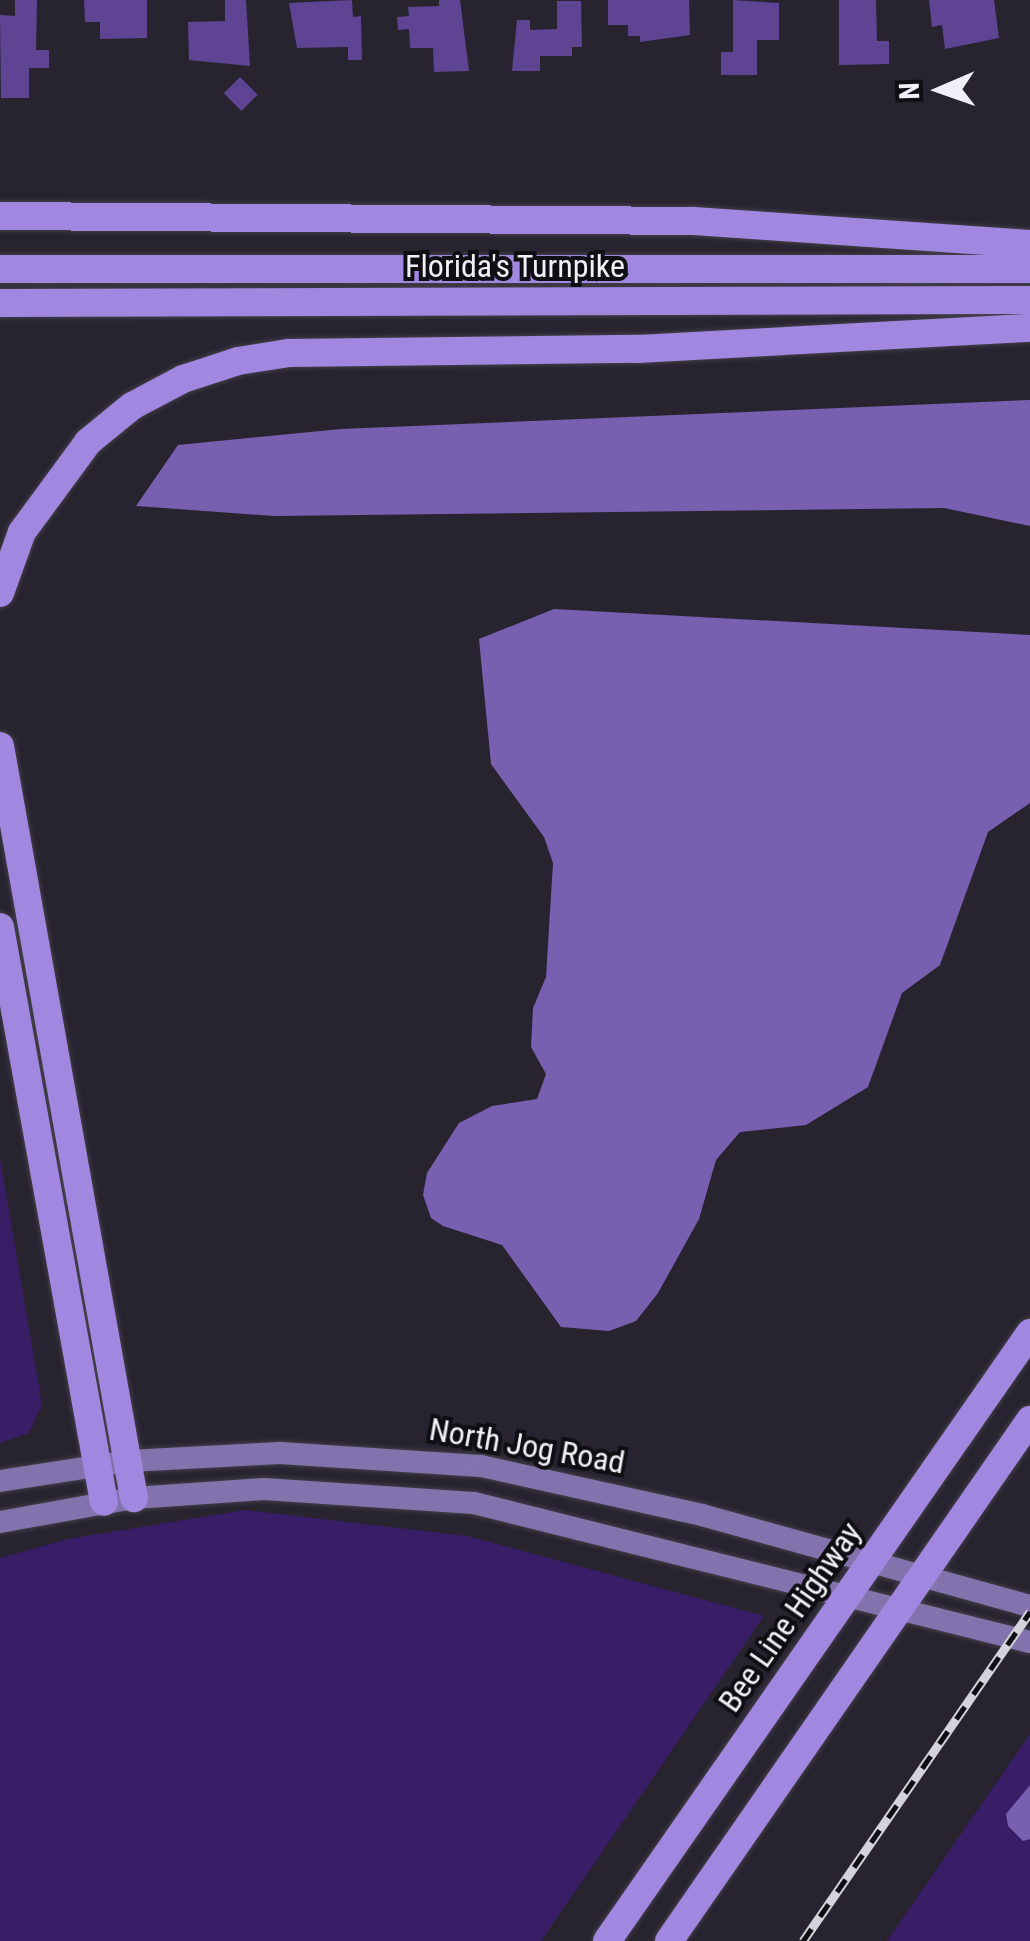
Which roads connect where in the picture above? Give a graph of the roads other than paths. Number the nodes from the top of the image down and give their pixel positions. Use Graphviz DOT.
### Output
graph roads {
  1 [pos="0,216"];
  2 [pos="1030,244"];
  3 [pos="1030,269"];
  4 [pos="0,270"];
  5 [pos="1030,300"];
  6 [pos="0,303"];
  7 [pos="1030,328"];
  8 [pos="0,594"];
  9 [pos="0,746"];
  10 [pos="0,927"];
  11 [pos="1030,1333"];
  12 [pos="1030,1420"];
  13 [pos="128,1461"];
  14 [pos="97,1464"];
  15 [pos="0,1481"];
  16 [pos="134,1498"];
  17 [pos="104,1502"];
  18 [pos="0,1522"];
  19 [pos="870,1562"];
  20 [pos="920,1578"];
  21 [pos="848,1593"];
  22 [pos="901,1606"];
  23 [pos="1030,1606"];
  24 [pos="1030,1642"];
  25 [pos="608,1941"];
  26 [pos="669,1941"];
  1 -- 2 [label="highway"];
  3 -- 4 [label="highway, Florida's Turnpike"];
  5 -- 6 [label="highway, Florida's Turnpike"];
  7 -- 8 [label="highway"];
  9 -- 13 [label="highway"];
  10 -- 14 [label="highway"];
  11 -- 19 [label="highway, Bee Line Highway"];
  12 -- 20 [label="highway"];
  13 -- 14 [label="main road, North Jog Road"];
  13 -- 16 [label="highway"];
  13 -- 19 [label="main road, North Jog Road"];
  14 -- 15 [label="main road, North Jog Road"];
  14 -- 17 [label="highway"];
  16 -- 17 [label="main road, North Jog Road"];
  16 -- 21 [label="main road, North Jog Road"];
  17 -- 18 [label="main road, North Jog Road"];
  19 -- 20 [label="main road, North Jog Road"];
  19 -- 21 [label="highway, Bee Line Highway"];
  20 -- 22 [label="highway"];
  20 -- 23 [label="main road, North Jog Road"];
  21 -- 22 [label="main road, North Jog Road"];
  21 -- 25 [label="highway, Bee Line Highway"];
  22 -- 24 [label="main road, North Jog Road"];
  22 -- 26 [label="highway"];
}
